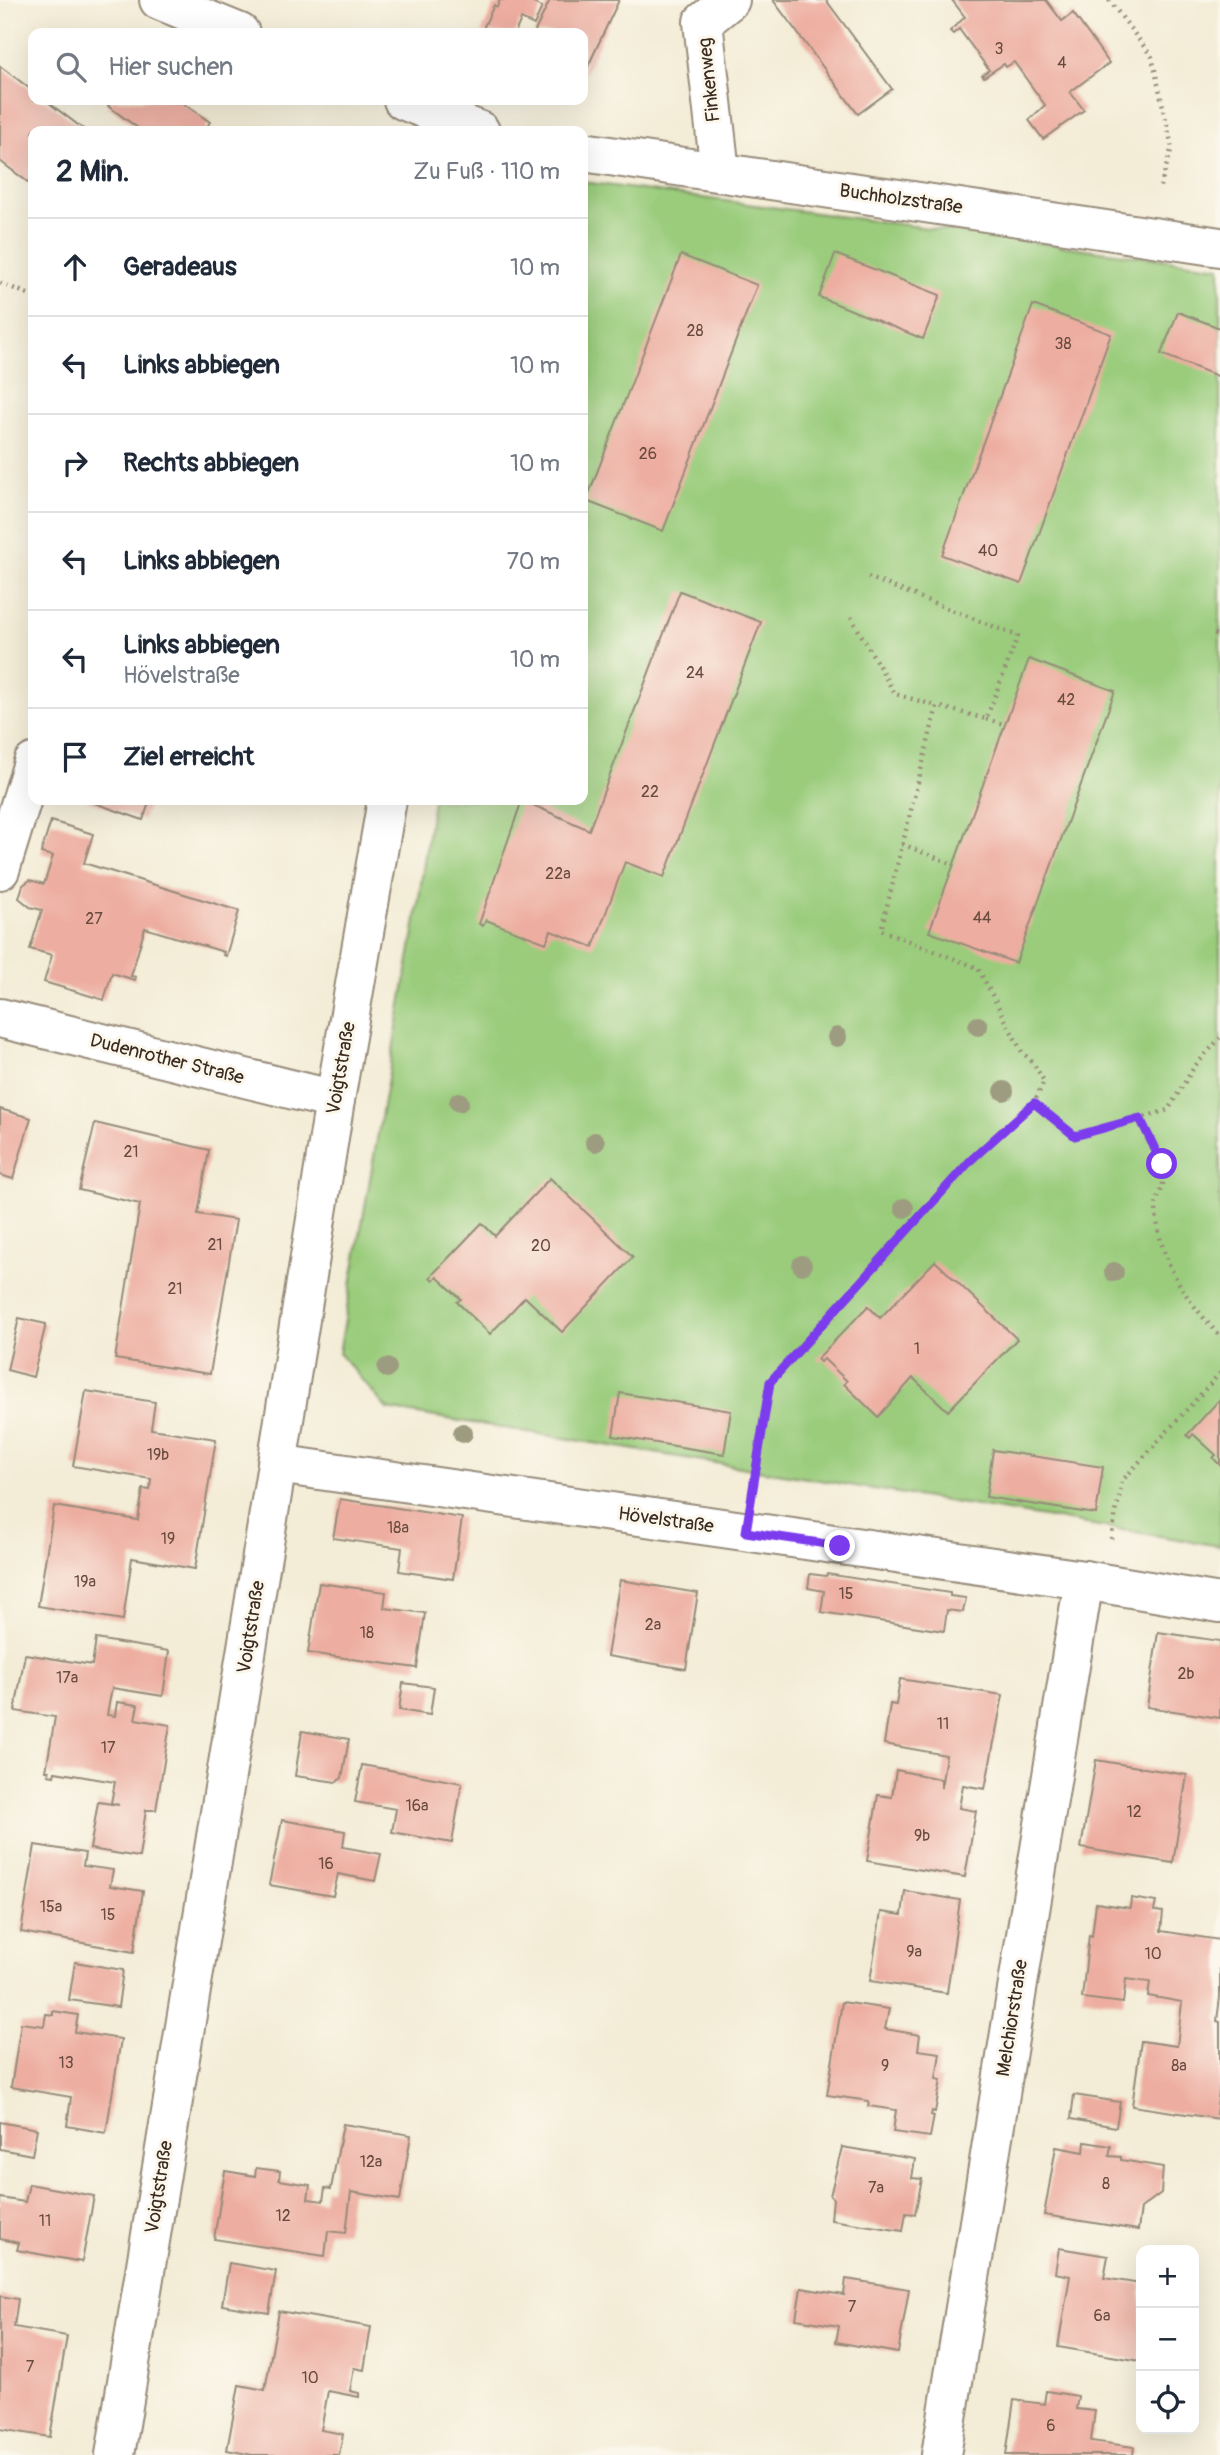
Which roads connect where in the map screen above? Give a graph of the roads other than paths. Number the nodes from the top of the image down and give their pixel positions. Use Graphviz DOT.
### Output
graph roads {
  1 [pos="159,0"];
  2 [pos="730,0"];
  3 [pos="228,28"];
  4 [pos="415,105"];
  5 [pos="468,126"];
  6 [pos="588,153"];
  7 [pos="720,172"];
  8 [pos="1220,247"];
  9 [pos="28,779"];
  10 [pos="386,805"];
  11 [pos="0,870"];
  12 [pos="0,1018"];
  13 [pos="335,1100"];
  14 [pos="277,1465"];
  15 [pos="1093,1582"];
  16 [pos="1220,1603"];
  17 [pos="115,2455"];
  18 [pos="940,2455"];
  1 -- 3 [label="street"];
  2 -- 7 [label="street, Finkenweg"];
  4 -- 5 [label="street"];
  6 -- 7 [label="street, Buchholzstraße"];
  7 -- 8 [label="street, Buchholzstraße"];
  9 -- 11 [label="street"];
  10 -- 13 [label="street, Voigtstraße"];
  12 -- 13 [label="street, Dudenrother Straße"];
  13 -- 14 [label="street, Voigtstraße"];
  14 -- 15 [label="street, Hövelstraße"];
  14 -- 17 [label="street, Voigtstraße"];
  15 -- 16 [label="street, Hövelstraße"];
  15 -- 18 [label="street, Melchiorstraße"];
}
